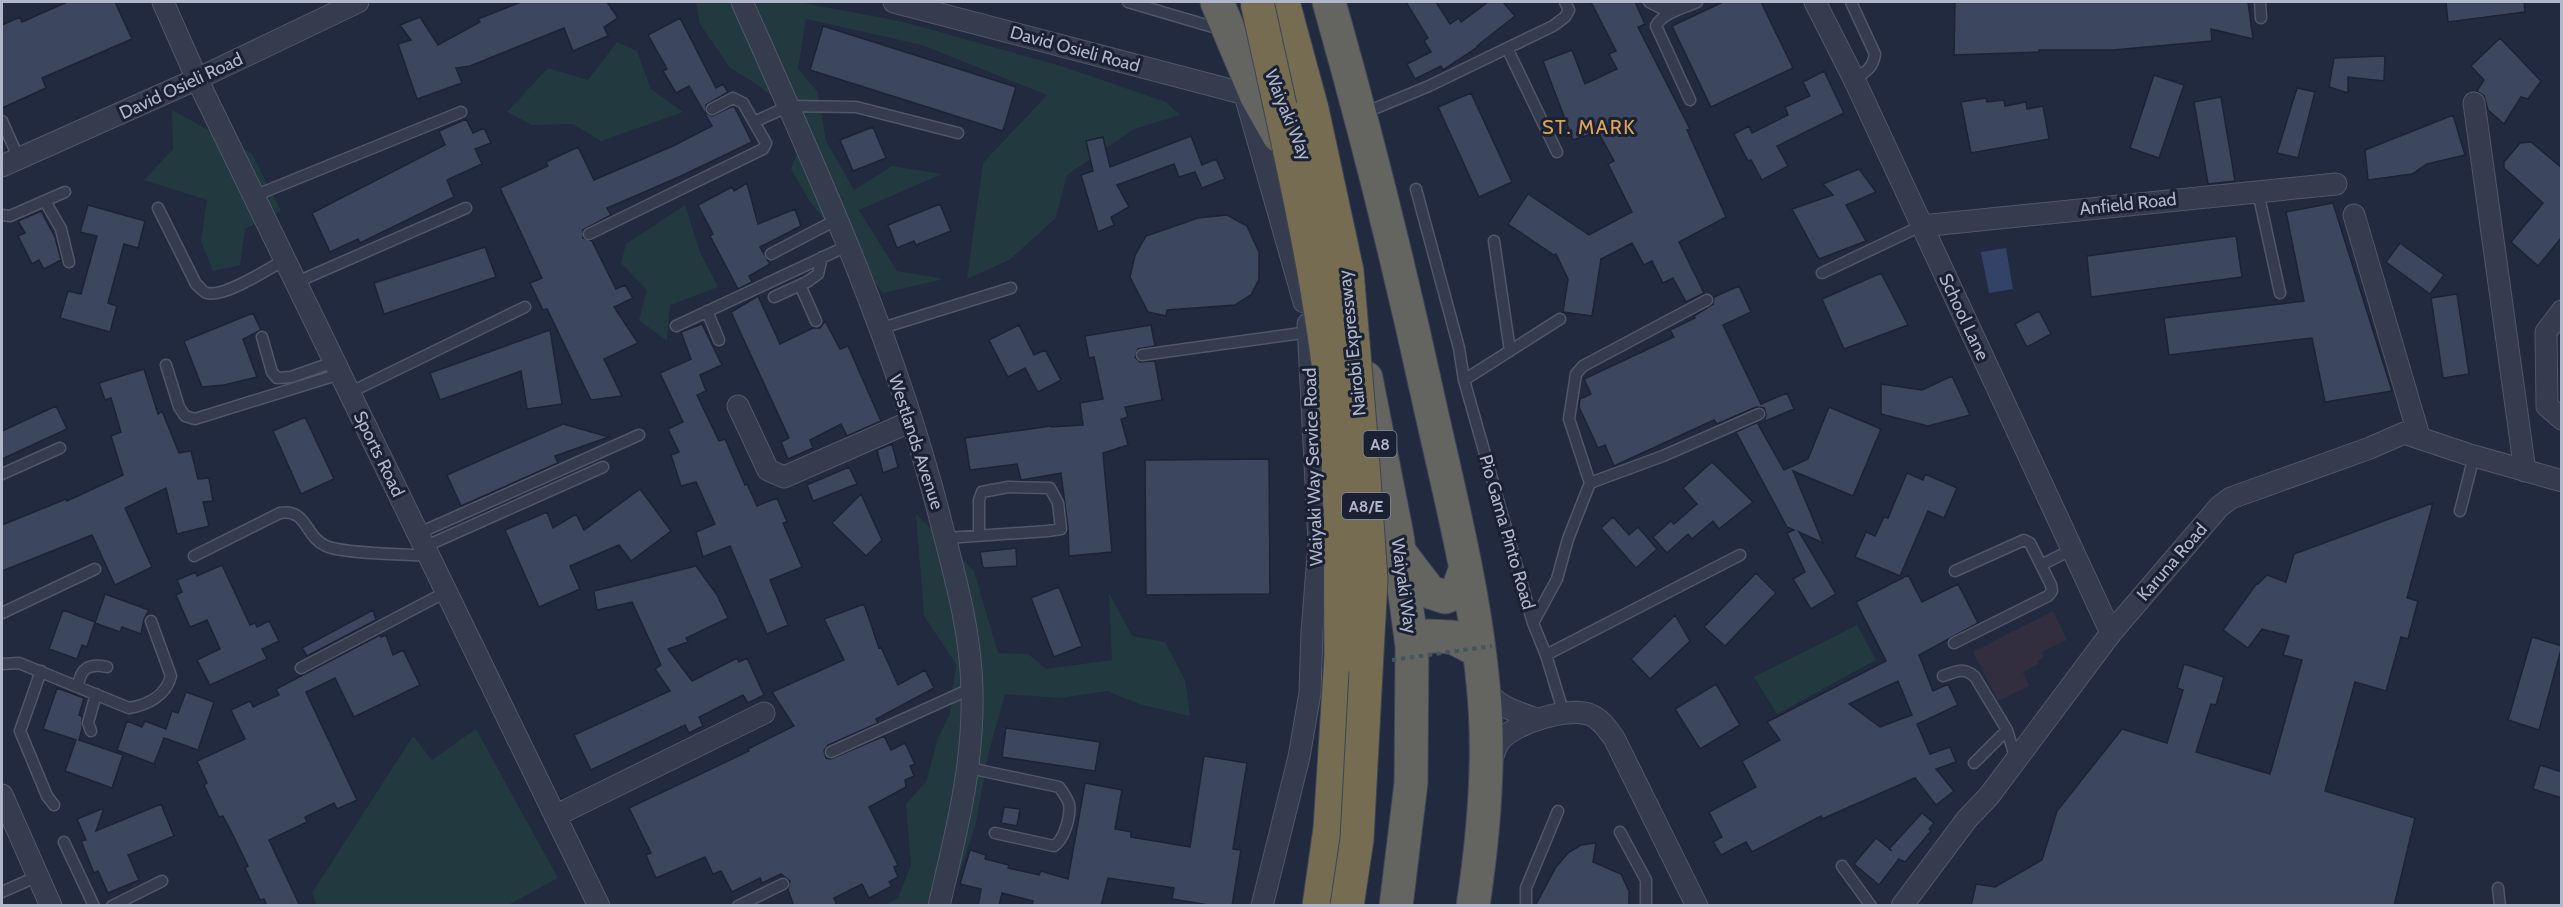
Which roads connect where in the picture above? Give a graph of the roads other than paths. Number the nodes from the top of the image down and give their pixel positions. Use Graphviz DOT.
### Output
graph roads {
  1 [pos="163,2"];
  2 [pos="358,2"];
  3 [pos="742,2"];
  4 [pos="894,2"];
  5 [pos="1128,2"];
  6 [pos="1217,2"];
  7 [pos="1242,2"];
  8 [pos="1257,2"];
  9 [pos="1283,2"];
  10 [pos="1329,2"];
  11 [pos="1565,2"];
  12 [pos="1649,2"];
  13 [pos="1680,2"];
  14 [pos="1697,2"];
  15 [pos="1815,2"];
  16 [pos="1851,2"];
  17 [pos="2260,2"];
  18 [pos="2260,18"];
  19 [pos="1229,32"];
  20 [pos="1507,48"];
  21 [pos="197,79"];
  22 [pos="1854,79"];
  23 [pos="1250,95"];
  24 [pos="1690,100"];
  25 [pos="2474,103"];
  26 [pos="789,106"];
  27 [pos="712,109"];
  28 [pos="461,112"];
  29 [pos="1361,114"];
  30 [pos="2,121"];
  31 [pos="754,122"];
  32 [pos="958,133"];
  33 [pos="1304,151"];
  34 [pos="1557,153"];
  35 [pos="6,164"];
  36 [pos="2336,184"];
  37 [pos="1416,189"];
  38 [pos="65,192"];
  39 [pos="2258,192"];
  40 [pos="254,196"];
  41 [pos="45,201"];
  42 [pos="158,208"];
  43 [pos="466,208"];
  44 [pos="2,215"];
  45 [pos="2354,215"];
  46 [pos="836,220"];
  47 [pos="1921,226"];
  48 [pos="589,234"];
  49 [pos="1494,241"];
  50 [pos="1332,245"];
  51 [pos="847,246"];
  52 [pos="771,254"];
  53 [pos="822,257"];
  54 [pos="286,259"];
  55 [pos="69,262"];
  56 [pos="1822,273"];
  57 [pos="297,282"];
  58 [pos="800,285"];
  59 [pos="1011,288"];
  60 [pos="2280,292"];
  61 [pos="774,297"];
  62 [pos="1707,300"];
  63 [pos="1304,302"];
  64 [pos="525,307"];
  65 [pos="707,311"];
  66 [pos="2562,311"];
  67 [pos="1560,319"];
  68 [pos="816,321"];
  69 [pos="676,326"];
  70 [pos="879,329"];
  71 [pos="1309,332"];
  72 [pos="262,337"];
  73 [pos="719,340"];
  74 [pos="1510,351"];
  75 [pos="1142,356"];
  76 [pos="166,365"];
  77 [pos="341,376"];
  78 [pos="1464,380"];
  79 [pos="738,406"];
  80 [pos="1759,414"];
  81 [pos="2562,419"];
  82 [pos="912,422"];
  83 [pos="639,435"];
  84 [pos="2419,436"];
  85 [pos="60,448"];
  86 [pos="2474,456"];
  87 [pos="603,466"];
  88 [pos="2525,471"];
  89 [pos="2,474"];
  90 [pos="2562,481"];
  91 [pos="1590,483"];
  92 [pos="2460,511"];
  93 [pos="979,536"];
  94 [pos="946,538"];
  95 [pos="423,546"];
  96 [pos="2073,549"];
  97 [pos="1400,551"];
  98 [pos="1740,555"];
  99 [pos="194,556"];
  100 [pos="2041,565"];
  101 [pos="94,569"];
  102 [pos="1464,570"];
  103 [pos="1955,571"];
  104 [pos="446,592"];
  105 [pos="2,613"];
  106 [pos="152,621"];
  107 [pos="1533,623"];
  108 [pos="2111,633"];
  109 [pos="1954,643"];
  110 [pos="1485,649"];
  111 [pos="1398,654"];
  112 [pos="1546,655"];
  113 [pos="2,664"];
  114 [pos="107,667"];
  115 [pos="301,668"];
  116 [pos="41,671"];
  117 [pos="1943,676"];
  118 [pos="1484,685"];
  119 [pos="78,687"];
  120 [pos="972,688"];
  121 [pos="96,694"];
  122 [pos="764,713"];
  123 [pos="1564,714"];
  124 [pos="1537,719"];
  125 [pos="2007,730"];
  126 [pos="91,731"];
  127 [pos="831,752"];
  128 [pos="2016,760"];
  129 [pos="1974,763"];
  130 [pos="969,768"];
  131 [pos="1486,772"];
  132 [pos="2,795"];
  133 [pos="54,805"];
  134 [pos="1558,811"];
  135 [pos="555,816"];
  136 [pos="1620,832"];
  137 [pos="995,833"];
  138 [pos="64,842"];
  139 [pos="1842,866"];
  140 [pos="38,876"];
  141 [pos="162,881"];
  142 [pos="783,884"];
  143 [pos="2498,888"];
  144 [pos="2,892"];
  145 [pos="1693,902"];
  146 [pos="51,906"];
  147 [pos="94,906"];
  148 [pos="112,906"];
  149 [pos="599,906"];
  150 [pos="738,906"];
  151 [pos="939,906"];
  152 [pos="1262,906"];
  153 [pos="1319,906"];
  154 [pos="1347,906"];
  155 [pos="1396,906"];
  156 [pos="1473,906"];
  157 [pos="1526,906"];
  158 [pos="1646,906"];
  159 [pos="1871,906"];
  160 [pos="1902,906"];
  161 [pos="2500,906"];
  1 -- 21 [label="street, Sports Road"];
  2 -- 21 [label="street, David Osieli Road"];
  3 -- 26 [label="street, Westlands Avenue"];
  4 -- 23 [label="street, David Osieli Road"];
  5 -- 19 [label="lane"];
  6 -- 19 [label="highway"];
  7 -- 33 [label="highway, Waiyaki Way / A8"];
  8 -- 153 [label="highway, Nairobi Expressway / A8/E, bridge"];
  9 -- 154 [label="highway, Nairobi Expressway / A8/E, bridge"];
  10 -- 29 [label="highway"];
  11 -- 20 [label="lane"];
  12 -- 13 [label="lane"];
  14 -- 24 [label="lane"];
  15 -- 22 [label="street, School Lane"];
  16 -- 22 [label="lane"];
  17 -- 18 [label="lane"];
  19 -- 23 [label="highway"];
  20 -- 29 [label="lane"];
  20 -- 34 [label="lane"];
  21 -- 35 [label="street, David Osieli Road"];
  21 -- 40 [label="street, Sports Road"];
  22 -- 47 [label="street, School Lane"];
  23 -- 33 [label="highway"];
  23 -- 63 [label="street, Waiyaki Way Service Road"];
  25 -- 88 [label="street"];
  26 -- 31 [label="lane"];
  26 -- 32 [label="lane"];
  26 -- 46 [label="street, Westlands Avenue"];
  27 -- 31 [label="lane"];
  28 -- 40 [label="lane"];
  29 -- 102 [label="highway"];
  30 -- 35 [label="lane"];
  31 -- 48 [label="lane"];
  33 -- 50 [label="highway, Waiyaki Way / A8"];
  36 -- 39 [label="street, Anfield Road"];
  37 -- 78 [label="lane, Pio Gama Pinto Road"];
  38 -- 41 [label="lane"];
  39 -- 47 [label="street, Anfield Road"];
  39 -- 60 [label="lane"];
  40 -- 54 [label="street, Sports Road"];
  41 -- 44 [label="lane"];
  41 -- 55 [label="lane"];
  42 -- 54 [label="lane"];
  43 -- 57 [label="lane"];
  45 -- 84 [label="street"];
  46 -- 51 [label="street, Westlands Avenue"];
  46 -- 52 [label="lane"];
  47 -- 56 [label="lane"];
  47 -- 96 [label="street, School Lane"];
  49 -- 74 [label="lane"];
  50 -- 63 [label="street"];
  50 -- 97 [label="highway, Waiyaki Way / A8"];
  51 -- 53 [label="lane"];
  51 -- 70 [label="street, Westlands Avenue"];
  53 -- 58 [label="lane"];
  53 -- 65 [label="lane"];
  54 -- 57 [label="street, Sports Road"];
  57 -- 77 [label="street, Sports Road"];
  58 -- 61 [label="lane"];
  58 -- 68 [label="lane"];
  59 -- 70 [label="lane"];
  62 -- 91 [label="lane"];
  63 -- 71 [label="street, Waiyaki Way Service Road"];
  64 -- 77 [label="lane"];
  65 -- 69 [label="lane"];
  65 -- 73 [label="lane"];
  66 -- 81 [label="street"];
  67 -- 74 [label="lane"];
  70 -- 82 [label="street, Westlands Avenue"];
  71 -- 75 [label="lane"];
  71 -- 152 [label="street, Waiyaki Way Service Road"];
  72 -- 77 [label="lane"];
  74 -- 78 [label="lane"];
  76 -- 77 [label="lane"];
  77 -- 95 [label="street, Sports Road"];
  78 -- 107 [label="lane, Pio Gama Pinto Road"];
  79 -- 82 [label="street"];
  80 -- 91 [label="lane"];
  82 -- 94 [label="street, Westlands Avenue"];
  83 -- 95 [label="lane"];
  84 -- 86 [label="street, Karuna Road"];
  84 -- 108 [label="street, Karuna Road"];
  85 -- 89 [label="lane"];
  86 -- 88 [label="street, Karuna Road"];
  86 -- 92 [label="lane"];
  87 -- 95 [label="lane"];
  88 -- 90 [label="street, Karuna Road"];
  91 -- 107 [label="lane"];
  93 -- 93 [label="lane"];
  93 -- 94 [label="lane"];
  94 -- 120 [label="street, Westlands Avenue"];
  95 -- 99 [label="lane"];
  95 -- 104 [label="street, Sports Road"];
  96 -- 100 [label="lane"];
  96 -- 108 [label="street, School Lane"];
  97 -- 102 [label="highway"];
  97 -- 111 [label="highway, Waiyaki Way / A8"];
  98 -- 112 [label="lane"];
  100 -- 103 [label="lane"];
  100 -- 109 [label="lane"];
  101 -- 105 [label="lane"];
  102 -- 110 [label="highway"];
  104 -- 115 [label="lane"];
  104 -- 135 [label="street, Sports Road"];
  106 -- 121 [label="lane"];
  107 -- 112 [label="lane, Pio Gama Pinto Road"];
  108 -- 128 [label="street, Karuna Road"];
  110 -- 111 [label="highway"];
  110 -- 118 [label="highway"];
  111 -- 155 [label="highway, Waiyaki Way / A8"];
  112 -- 123 [label="lane, Pio Gama Pinto Road"];
  113 -- 116 [label="lane"];
  114 -- 119 [label="lane"];
  116 -- 119 [label="lane"];
  116 -- 133 [label="lane"];
  117 -- 125 [label="lane"];
  118 -- 124 [label="street"];
  118 -- 131 [label="highway"];
  119 -- 121 [label="lane"];
  120 -- 127 [label="lane"];
  120 -- 130 [label="street, Westlands Avenue"];
  121 -- 126 [label="lane"];
  122 -- 135 [label="street"];
  123 -- 124 [label="street"];
  123 -- 145 [label="street"];
  124 -- 131 [label="street"];
  125 -- 128 [label="lane"];
  125 -- 129 [label="lane"];
  128 -- 160 [label="street, Karuna Road"];
  130 -- 137 [label="lane"];
  130 -- 151 [label="street, Westlands Avenue"];
  131 -- 156 [label="highway"];
  132 -- 140 [label="street"];
  134 -- 157 [label="lane"];
  135 -- 149 [label="street, Sports Road"];
  136 -- 158 [label="lane"];
  138 -- 147 [label="lane"];
  139 -- 159 [label="lane"];
  140 -- 144 [label="lane"];
  140 -- 146 [label="street"];
  141 -- 148 [label="lane"];
  142 -- 150 [label="lane"];
  143 -- 161 [label="lane"];
}
